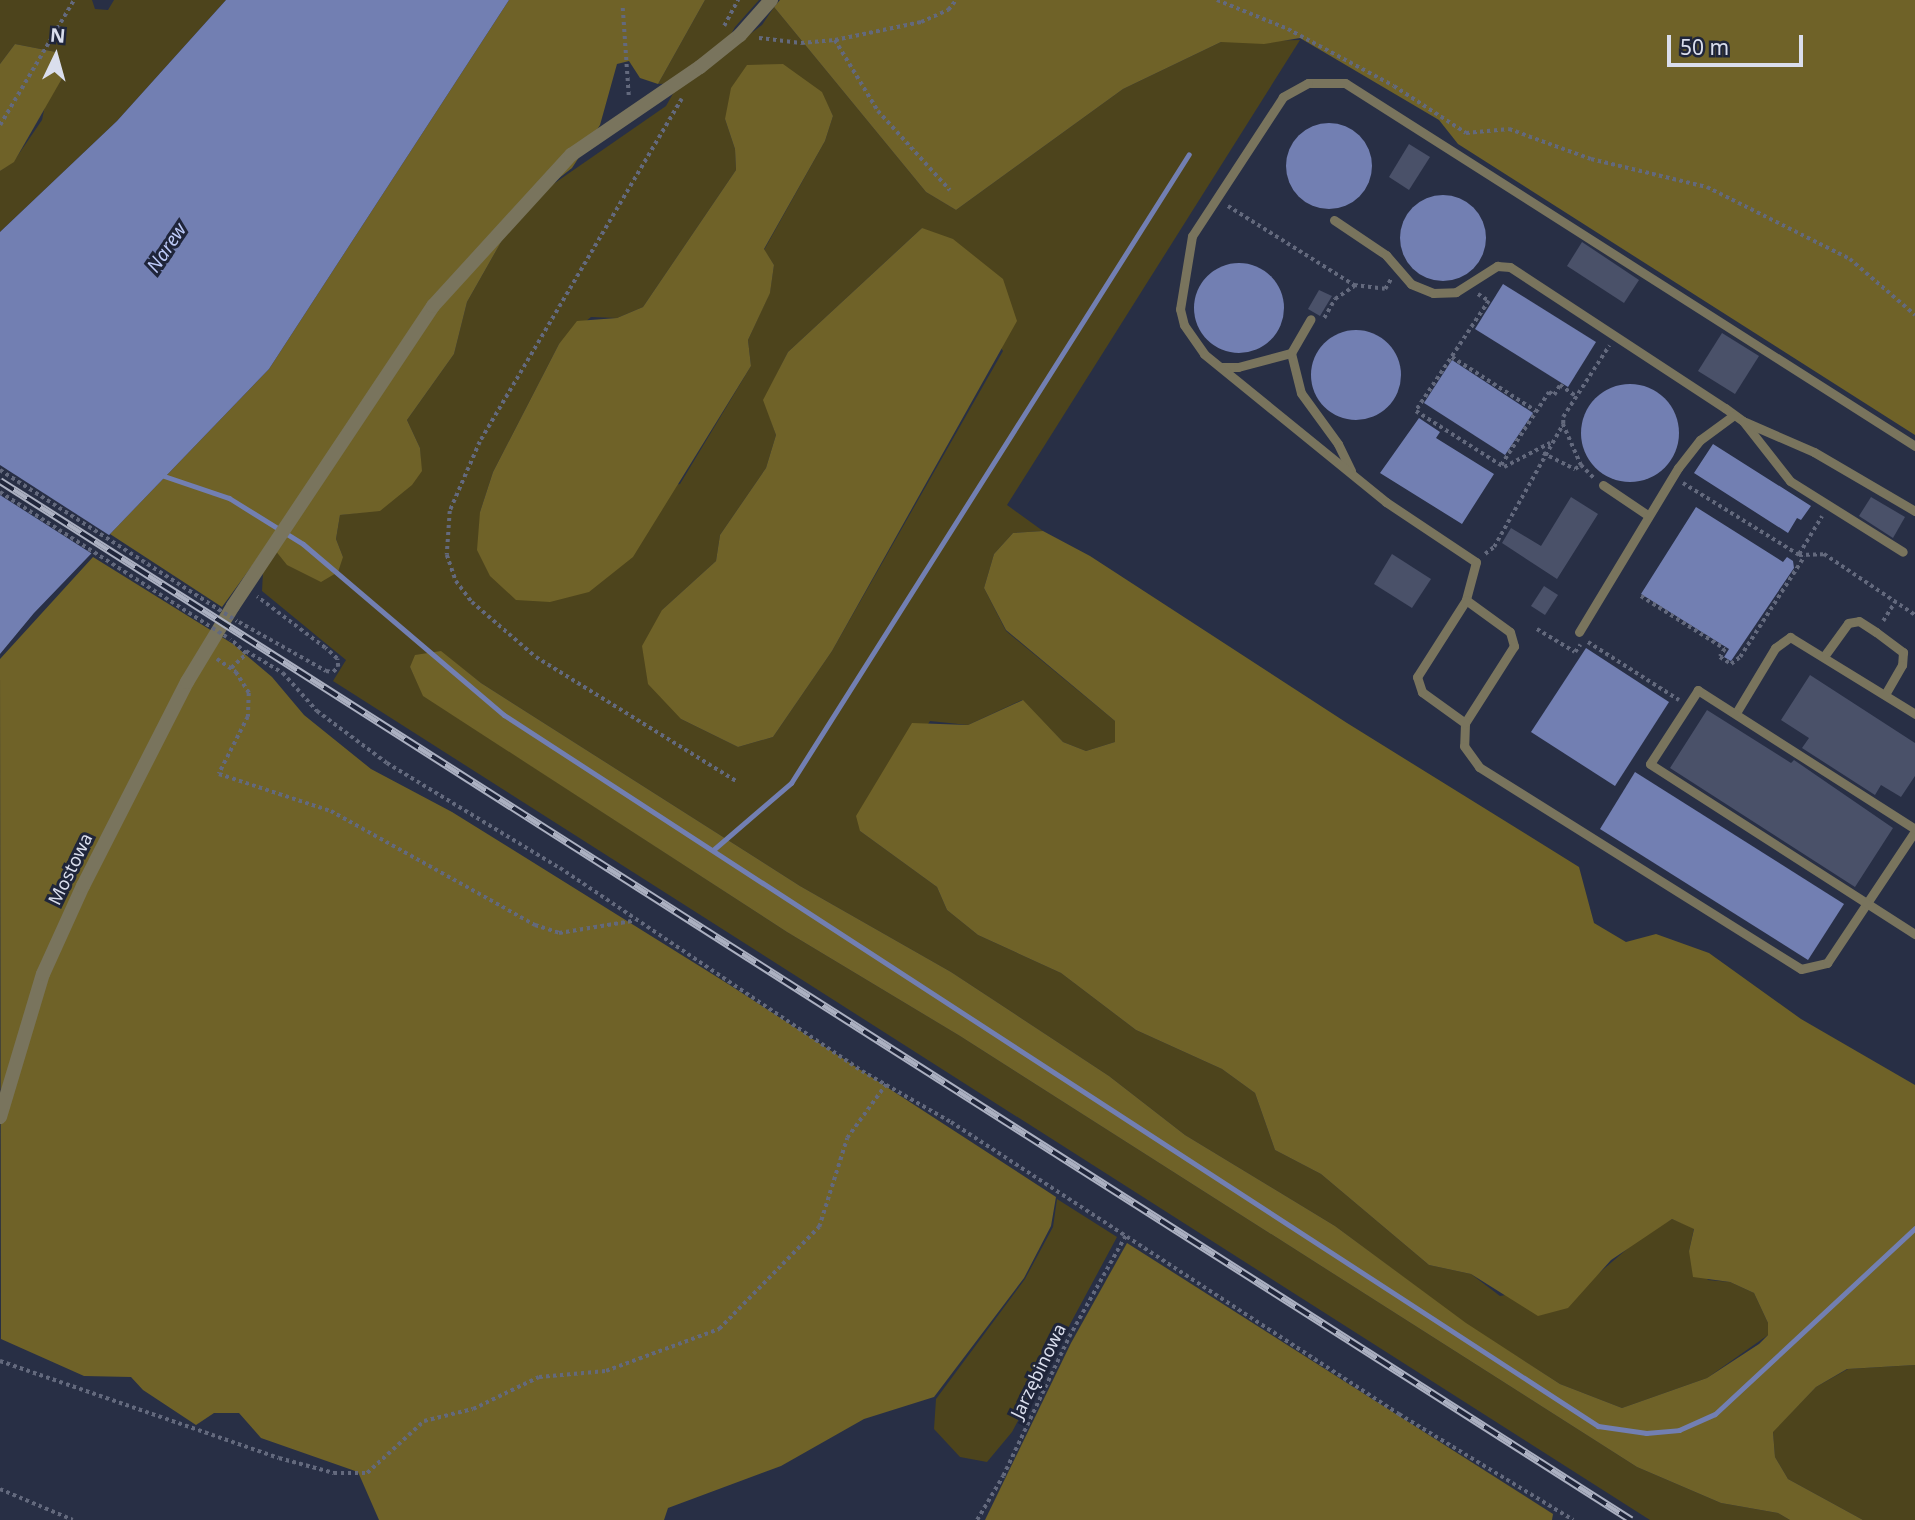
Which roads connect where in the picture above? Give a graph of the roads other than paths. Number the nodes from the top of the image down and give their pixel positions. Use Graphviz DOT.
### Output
graph roads {
  1 [pos="771,0"];
  2 [pos="1334,220"];
  3 [pos="1311,319"];
  4 [pos="1291,353"];
  5 [pos="1222,367"];
  6 [pos="1734,415"];
  7 [pos="1743,421"];
  8 [pos="1915,446"];
  9 [pos="1353,475"];
  10 [pos="1602,485"];
  11 [pos="1915,511"];
  12 [pos="1648,516"];
  13 [pos="1903,552"];
  14 [pos="1466,600"];
  15 [pos="1579,632"];
  16 [pos="1825,655"];
  17 [pos="1885,694"];
  18 [pos="1736,713"];
  19 [pos="1915,714"];
  20 [pos="1465,723"];
  21 [pos="1915,830"];
  22 [pos="1866,904"];
  23 [pos="1915,934"];
  24 [pos="0,1117"];
  1 -- 24 [label="street, Mostowa"];
  2 -- 6 [label="lane"];
  3 -- 4 [label="lane"];
  4 -- 5 [label="lane"];
  4 -- 9 [label="lane"];
  5 -- 8 [label="lane"];
  5 -- 9 [label="lane"];
  6 -- 7 [label="lane"];
  6 -- 12 [label="lane"];
  7 -- 11 [label="lane"];
  7 -- 13 [label="lane"];
  9 -- 14 [label="lane"];
  10 -- 12 [label="lane"];
  12 -- 15 [label="lane"];
  14 -- 20 [label="lane"];
  14 -- 20 [label="lane"];
  16 -- 17 [label="lane"];
  16 -- 17 [label="lane"];
  16 -- 18 [label="lane"];
  17 -- 19 [label="lane"];
  18 -- 21 [label="lane"];
  18 -- 22 [label="lane"];
  20 -- 22 [label="lane"];
  21 -- 22 [label="lane"];
  22 -- 23 [label="lane"];
}
